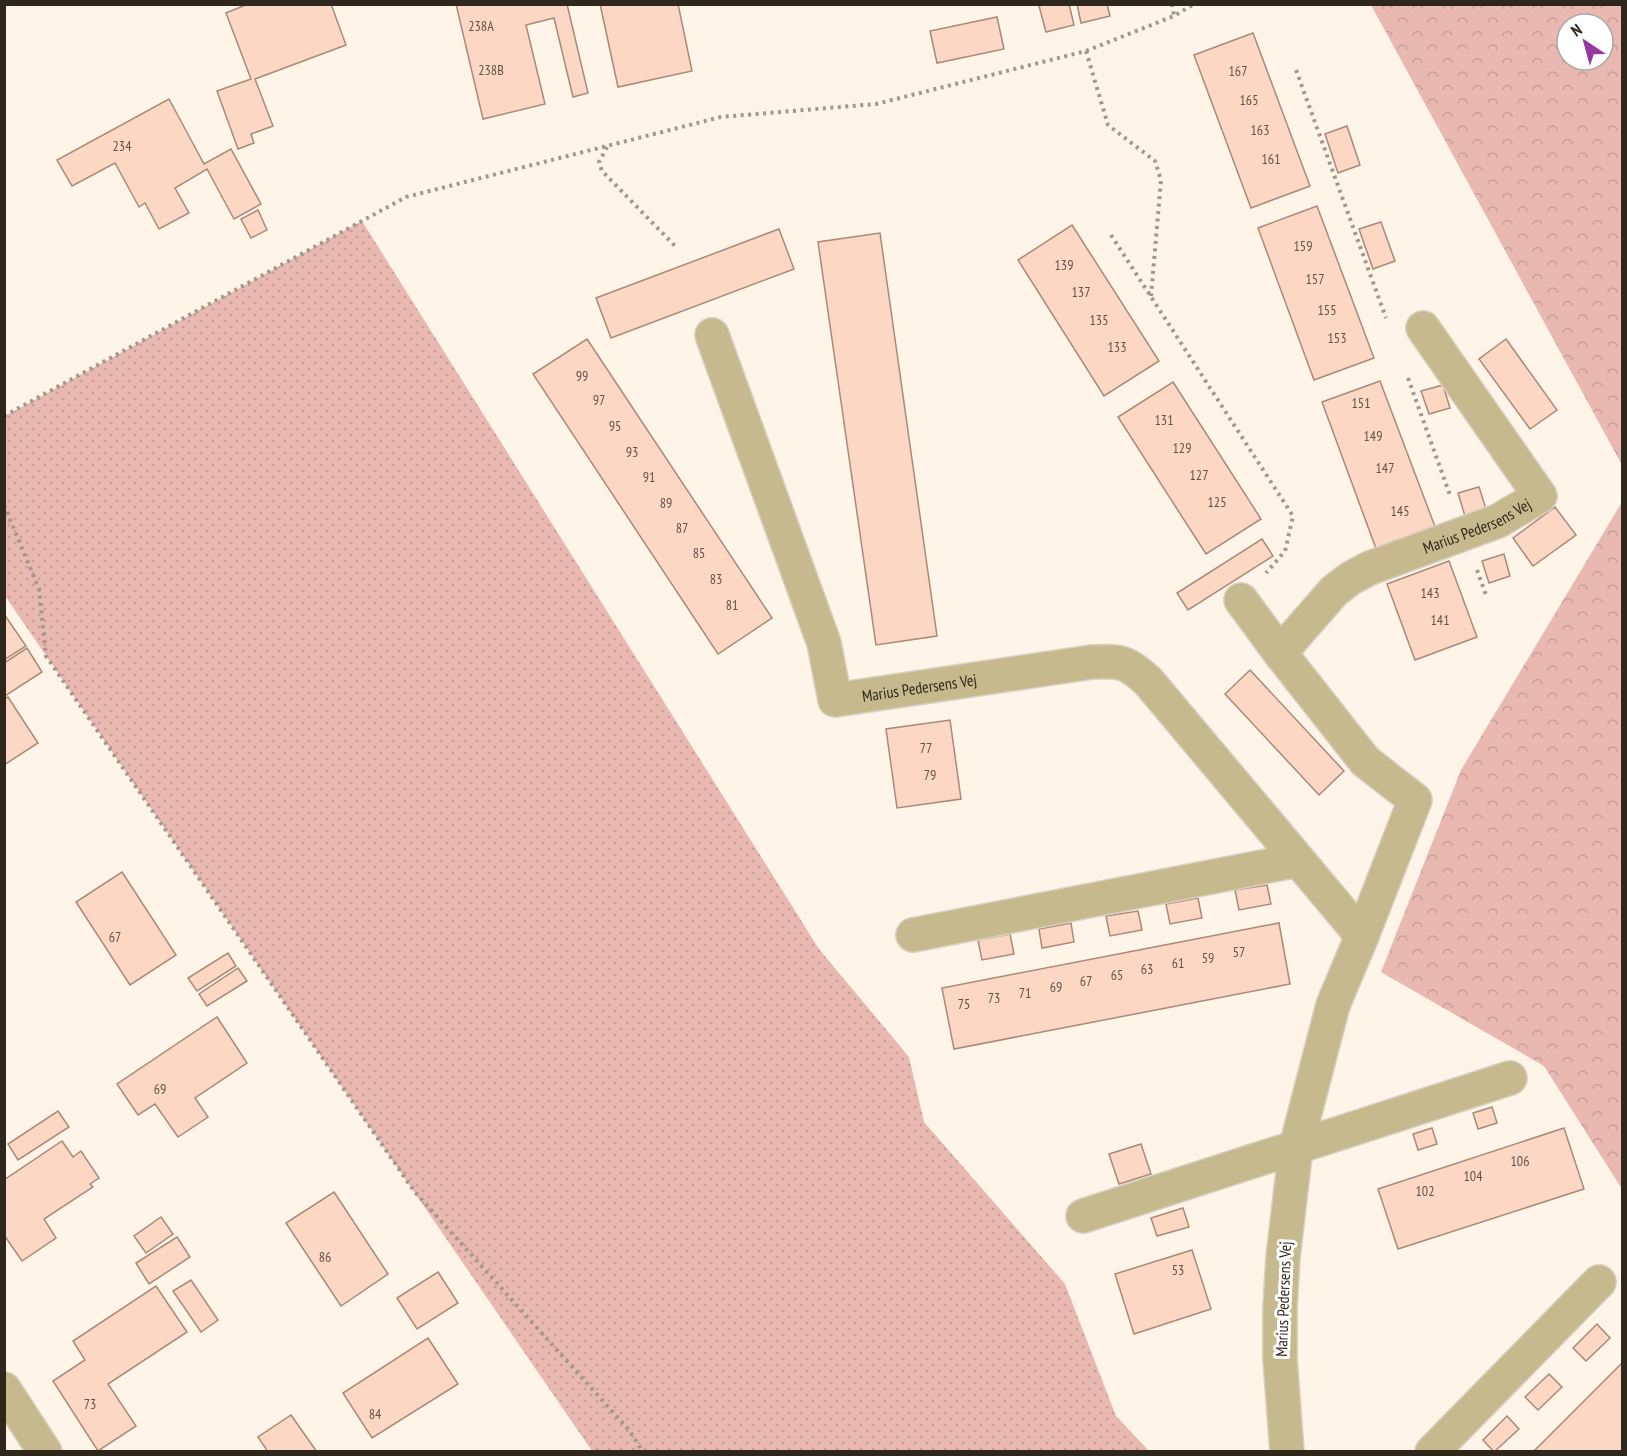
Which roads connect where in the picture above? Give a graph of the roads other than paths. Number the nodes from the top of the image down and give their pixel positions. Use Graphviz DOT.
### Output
graph roads {
  1 [pos="1423,328"];
  2 [pos="712,335"];
  3 [pos="1241,600"];
  4 [pos="1280,652"];
  5 [pos="1298,860"];
  6 [pos="913,935"];
  7 [pos="1362,936"];
  8 [pos="1510,1078"];
  9 [pos="1296,1147"];
  10 [pos="1083,1216"];
  11 [pos="1599,1282"];
  12 [pos="4,1389"];
  13 [pos="45,1452"];
  14 [pos="1287,1452"];
  15 [pos="1432,1452"];
  1 -- 4 [label="street, Marius Pedersens Vej"];
  2 -- 5 [label="street, Marius Pedersens Vej"];
  3 -- 4 [label="street, Marius Pedersens Vej"];
  4 -- 7 [label="street, Marius Pedersens Vej"];
  5 -- 6 [label="street"];
  5 -- 7 [label="street, Marius Pedersens Vej"];
  7 -- 9 [label="street, Marius Pedersens Vej"];
  8 -- 9 [label="street"];
  9 -- 10 [label="street"];
  9 -- 14 [label="street, Marius Pedersens Vej"];
  11 -- 15 [label="street"];
  12 -- 13 [label="street"];
}
